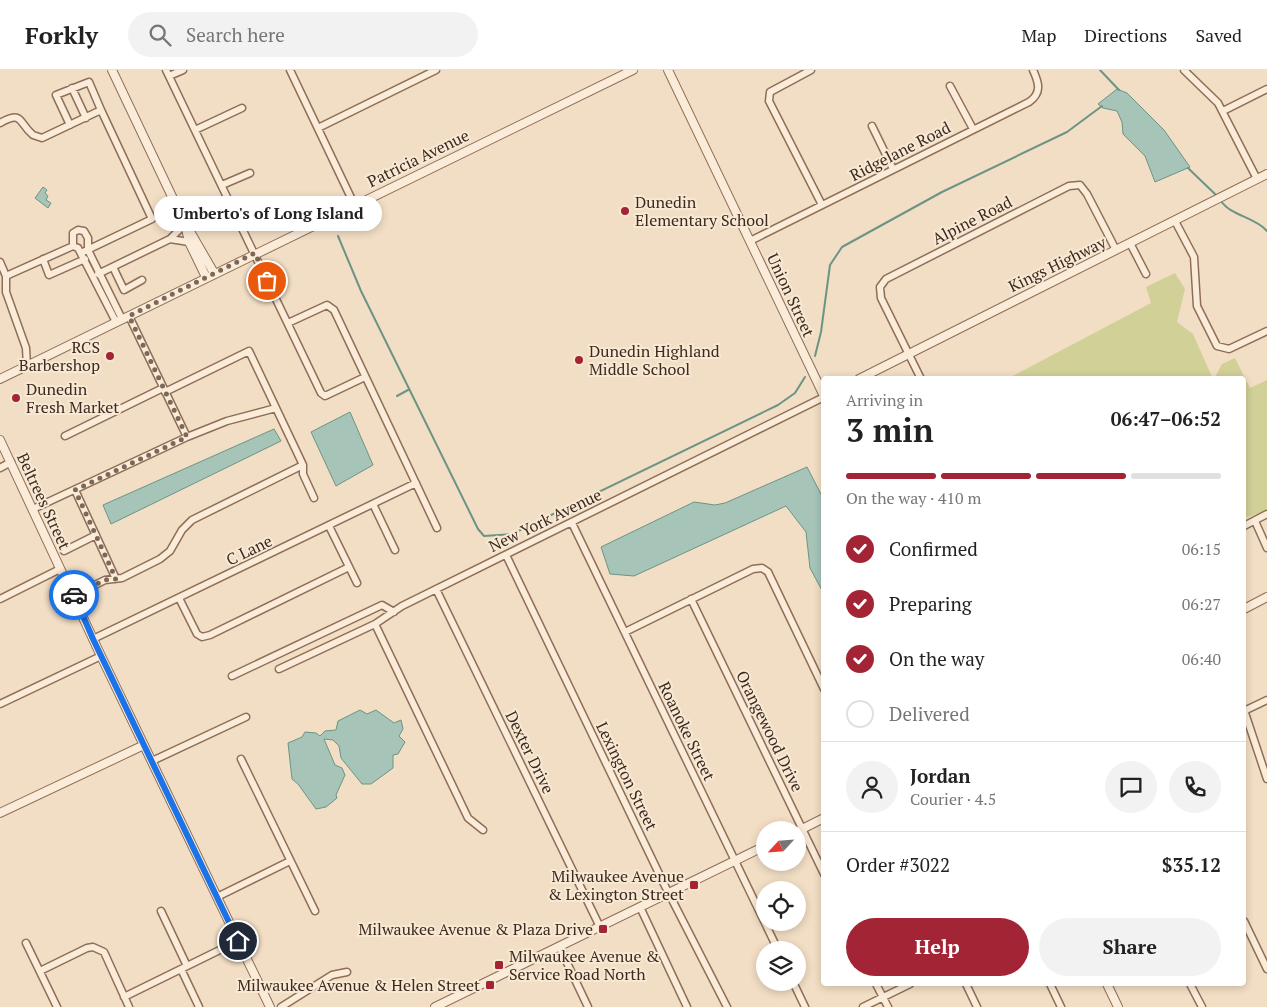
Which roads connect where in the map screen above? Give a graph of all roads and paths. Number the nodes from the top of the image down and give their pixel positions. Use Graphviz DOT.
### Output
graph roads {
  1 [pos="112,70"];
  2 [pos="183,70"];
  3 [pos="290,70"];
  4 [pos="436,70"];
  5 [pos="633,70"];
  6 [pos="668,70"];
  7 [pos="811,70"];
  8 [pos="1033,70"];
  9 [pos="1184,70"];
  10 [pos="168,73"];
  11 [pos="950,86"];
  12 [pos="72,88"];
  13 [pos="1267,89"];
  14 [pos="242,108"];
  15 [pos="101,110"];
  16 [pos="1223,111"];
  17 [pos="86,118"];
  18 [pos="0,123"];
  19 [pos="70,125"];
  20 [pos="872,126"];
  21 [pos="318,128"];
  22 [pos="195,130"];
  23 [pos="973,130"];
  24 [pos="893,169"];
  25 [pos="250,173"];
  26 [pos="1267,174"];
  27 [pos="1257,179"];
  28 [pos="222,185"];
  29 [pos="354,204"];
  30 [pos="822,205"];
  31 [pos="1175,221"];
  32 [pos="185,224"];
  33 [pos="170,239"];
  34 [pos="750,241"];
  35 [pos="189,242"];
  36 [pos="1130,243"];
  37 [pos="73,246"];
  38 [pos="1116,250"];
  39 [pos="86,251"];
  40 [pos="255,253"];
  41 [pos="43,259"];
  42 [pos="85,259"];
  43 [pos="0,262"];
  44 [pos="113,267"];
  45 [pos="1146,274"];
  46 [pos="97,275"];
  47 [pos="210,275"];
  48 [pos="6,276"];
  49 [pos="142,280"];
  50 [pos="122,319"];
  51 [pos="288,323"];
  52 [pos="1267,331"];
  53 [pos="909,353"];
  54 [pos="27,366"];
  55 [pos="865,376"];
  56 [pos="920,376"];
  57 [pos="365,377"];
  58 [pos="0,379"];
  59 [pos="164,390"];
  60 [pos="821,390"];
  61 [pos="821,398"];
  62 [pos="276,408"];
  63 [pos="65,436"];
  64 [pos="187,437"];
  65 [pos="0,440"];
  66 [pos="11,462"];
  67 [pos="302,466"];
  68 [pos="0,468"];
  69 [pos="416,483"];
  70 [pos="75,490"];
  71 [pos="314,498"];
  72 [pos="373,504"];
  73 [pos="33,509"];
  74 [pos="1267,514"];
  75 [pos="1255,521"];
  76 [pos="572,523"];
  77 [pos="1246,525"];
  78 [pos="329,526"];
  79 [pos="437,528"];
  80 [pos="96,535"];
  81 [pos="1267,548"];
  82 [pos="395,550"];
  83 [pos="64,551"];
  84 [pos="506,555"];
  85 [pos="349,567"];
  86 [pos="60,569"];
  87 [pos="116,579"];
  88 [pos="357,583"];
  89 [pos="436,590"];
  90 [pos="73,596"];
  91 [pos="1267,597"];
  92 [pos="179,598"];
  93 [pos="0,599"];
  94 [pos="691,599"];
  95 [pos="1246,608"];
  96 [pos="394,612"];
  97 [pos="375,624"];
  98 [pos="625,632"];
  99 [pos="93,639"];
  100 [pos="101,656"];
  101 [pos="279,669"];
  102 [pos="232,676"];
  103 [pos="821,682"];
  104 [pos="1267,700"];
  105 [pos="0,704"];
  106 [pos="1246,710"];
  107 [pos="246,717"];
  108 [pos="1246,717"];
  109 [pos="144,745"];
  110 [pos="241,759"];
  111 [pos="152,761"];
  112 [pos="1267,779"];
  113 [pos="0,813"];
  114 [pos="821,820"];
  115 [pos="796,821"];
  116 [pos="806,827"];
  117 [pos="483,830"];
  118 [pos="806,841"];
  119 [pos="756,850"];
  120 [pos="290,861"];
  121 [pos="734,861"];
  122 [pos="821,868"];
  123 [pos="670,892"];
  124 [pos="217,897"];
  125 [pos="640,907"];
  126 [pos="161,911"];
  127 [pos="315,911"];
  128 [pos="1246,924"];
  129 [pos="600,927"];
  130 [pos="238,941"];
  131 [pos="774,941"];
  132 [pos="26,943"];
  133 [pos="559,946"];
  134 [pos="184,967"];
  135 [pos="1267,969"];
  136 [pos="40,971"];
  137 [pos="347,972"];
  138 [pos="877,986"];
  139 [pos="906,986"];
  140 [pos="967,986"];
  141 [pos="1051,986"];
  142 [pos="1108,986"];
  143 [pos="1191,986"];
  144 [pos="797,991"];
  145 [pos="124,997"];
  146 [pos="883,997"];
  147 [pos="57,1007"];
  148 [pos="129,1007"];
  149 [pos="199,1007"];
  150 [pos="270,1007"];
  151 [pos="281,1007"];
  152 [pos="435,1007"];
  153 [pos="588,1007"];
  154 [pos="687,1007"];
  155 [pos="727,1007"];
  156 [pos="805,1007"];
  157 [pos="863,1007"];
  158 [pos="888,1007"];
  159 [pos="977,1007"];
  160 [pos="1061,1007"];
  161 [pos="1118,1007"];
  162 [pos="1202,1007"];
  1 -- 32 [label="street"];
  2 -- 10 [label="street"];
  3 -- 21 [label="street"];
  4 -- 21 [label="street"];
  5 -- 29 [label="street, Patricia Avenue"];
  6 -- 34 [label="street, Union Street"];
  7 -- 30 [label="street"];
  8 -- 23 [label="street, Ridgelane Road"];
  9 -- 16 [label="street"];
  10 -- 22 [label="street"];
  11 -- 23 [label="street"];
  12 -- 15 [label="street"];
  12 -- 17 [label="street"];
  12 -- 19 [label="street"];
  13 -- 16 [label="street"];
  14 -- 22 [label="street"];
  15 -- 17 [label="street"];
  15 -- 39 [label="street"];
  16 -- 27 [label="street"];
  17 -- 19 [label="street"];
  18 -- 19 [label="street"];
  20 -- 24 [label="street"];
  21 -- 29 [label="street"];
  22 -- 28 [label="street"];
  23 -- 24 [label="street, Ridgelane Road"];
  24 -- 30 [label="street, Ridgelane Road"];
  25 -- 28 [label="street"];
  26 -- 27 [label="street, Kings Highway"];
  27 -- 31 [label="street, Kings Highway"];
  28 -- 40 [label="street"];
  29 -- 40 [label="street, Patricia Avenue"];
  30 -- 34 [label="street, Ridgelane Road"];
  31 -- 36 [label="street, Kings Highway"];
  31 -- 52 [label="street"];
  32 -- 33 [label="street"];
  32 -- 35 [label="street"];
  32 -- 47 [label="street"];
  33 -- 35 [label="street"];
  33 -- 44 [label="street"];
  34 -- 60 [label="street, Union Street"];
  35 -- 47 [label="street"];
  36 -- 38 [label="street, Kings Highway"];
  36 -- 45 [label="street"];
  37 -- 39 [label="street"];
  37 -- 39 [label="street"];
  37 -- 41 [label="street"];
  38 -- 53 [label="street, Kings Highway"];
  38 -- 53 [label="street, Alpine Road"];
  39 -- 42 [label="street"];
  39 -- 46 [label="street"];
  40 -- 47 [label="street, Patricia Avenue"];
  40 -- 51 [label="street"];
  41 -- 42 [label="street"];
  41 -- 48 [label="street"];
  42 -- 46 [label="street"];
  43 -- 48 [label="street"];
  44 -- 46 [label="street"];
  44 -- 49 [label="street"];
  46 -- 50 [label="street"];
  47 -- 50 [label="street, Patricia Avenue"];
  48 -- 54 [label="street"];
  50 -- 54 [label="street, Patricia Avenue"];
  50 -- 59 [label="street"];
  51 -- 57 [label="street"];
  51 -- 57 [label="street"];
  53 -- 55 [label="street, Kings Highway"];
  53 -- 56 [label="street"];
  54 -- 58 [label="street, Patricia Avenue"];
  57 -- 69 [label="street"];
  59 -- 62 [label="street"];
  59 -- 63 [label="street"];
  59 -- 64 [label="street"];
  61 -- 76 [label="street, New York Avenue"];
  62 -- 64 [label="street"];
  62 -- 67 [label="street"];
  64 -- 70 [label="street"];
  65 -- 66 [label="street, Beltrees Street"];
  66 -- 68 [label="street"];
  66 -- 73 [label="street, Beltrees Street"];
  67 -- 71 [label="street"];
  67 -- 87 [label="street"];
  69 -- 72 [label="street, C Lane"];
  69 -- 79 [label="street"];
  70 -- 73 [label="street"];
  70 -- 80 [label="street"];
  72 -- 78 [label="street, C Lane"];
  72 -- 82 [label="street"];
  73 -- 86 [label="street, Beltrees Street"];
  74 -- 75 [label="street"];
  75 -- 77 [label="street"];
  75 -- 81 [label="street"];
  76 -- 84 [label="street, New York Avenue"];
  76 -- 98 [label="street, Roanoke Street"];
  78 -- 85 [label="street"];
  78 -- 92 [label="street, C Lane"];
  80 -- 83 [label="street"];
  80 -- 87 [label="street"];
  84 -- 89 [label="street, New York Avenue"];
  84 -- 123 [label="street, Lexington Street"];
  85 -- 88 [label="street"];
  85 -- 92 [label="street"];
  86 -- 90 [label="street, Beltrees Street"];
  86 -- 93 [label="street"];
  87 -- 90 [label="street"];
  89 -- 96 [label="street, New York Avenue"];
  89 -- 129 [label="street, Dexter Drive"];
  90 -- 99 [label="street, Beltrees Street"];
  91 -- 95 [label="street"];
  92 -- 99 [label="street, C Lane"];
  94 -- 98 [label="street"];
  94 -- 103 [label="street"];
  94 -- 115 [label="street, Orangewood Drive"];
  96 -- 97 [label="street, New York Avenue"];
  96 -- 102 [label="street"];
  97 -- 101 [label="street, New York Avenue"];
  97 -- 117 [label="street"];
  98 -- 121 [label="street, Roanoke Street"];
  99 -- 100 [label="street, Beltrees Street"];
  100 -- 105 [label="street"];
  100 -- 109 [label="street, Beltrees Street"];
  104 -- 106 [label="street"];
  107 -- 111 [label="street"];
  108 -- 112 [label="street"];
  109 -- 111 [label="street, Beltrees Street"];
  109 -- 113 [label="street"];
  110 -- 120 [label="street"];
  111 -- 124 [label="street, Beltrees Street"];
  114 -- 116 [label="street"];
  118 -- 122 [label="street, Orangewood Drive"];
  119 -- 121 [label="street"];
  120 -- 124 [label="street"];
  120 -- 127 [label="street"];
  121 -- 123 [label="street"];
  121 -- 131 [label="street, Roanoke Street"];
  123 -- 125 [label="street"];
  123 -- 155 [label="street, Lexington Street"];
  124 -- 130 [label="street, Beltrees Street"];
  125 -- 129 [label="street"];
  125 -- 154 [label="street"];
  126 -- 134 [label="street"];
  128 -- 135 [label="street"];
  129 -- 133 [label="street"];
  130 -- 134 [label="street"];
  130 -- 150 [label="street, Beltrees Street"];
  132 -- 136 [label="street"];
  133 -- 152 [label="street"];
  133 -- 153 [label="street"];
  134 -- 145 [label="street"];
  134 -- 149 [label="street"];
  136 -- 145 [label="street"];
  136 -- 147 [label="street"];
  137 -- 151 [label="street"];
  138 -- 146 [label="street"];
  139 -- 146 [label="street"];
  140 -- 159 [label="street"];
  141 -- 160 [label="street"];
  142 -- 161 [label="street"];
  143 -- 162 [label="street"];
  144 -- 156 [label="street"];
  145 -- 148 [label="street"];
  146 -- 157 [label="street"];
  146 -- 158 [label="street"];
}
